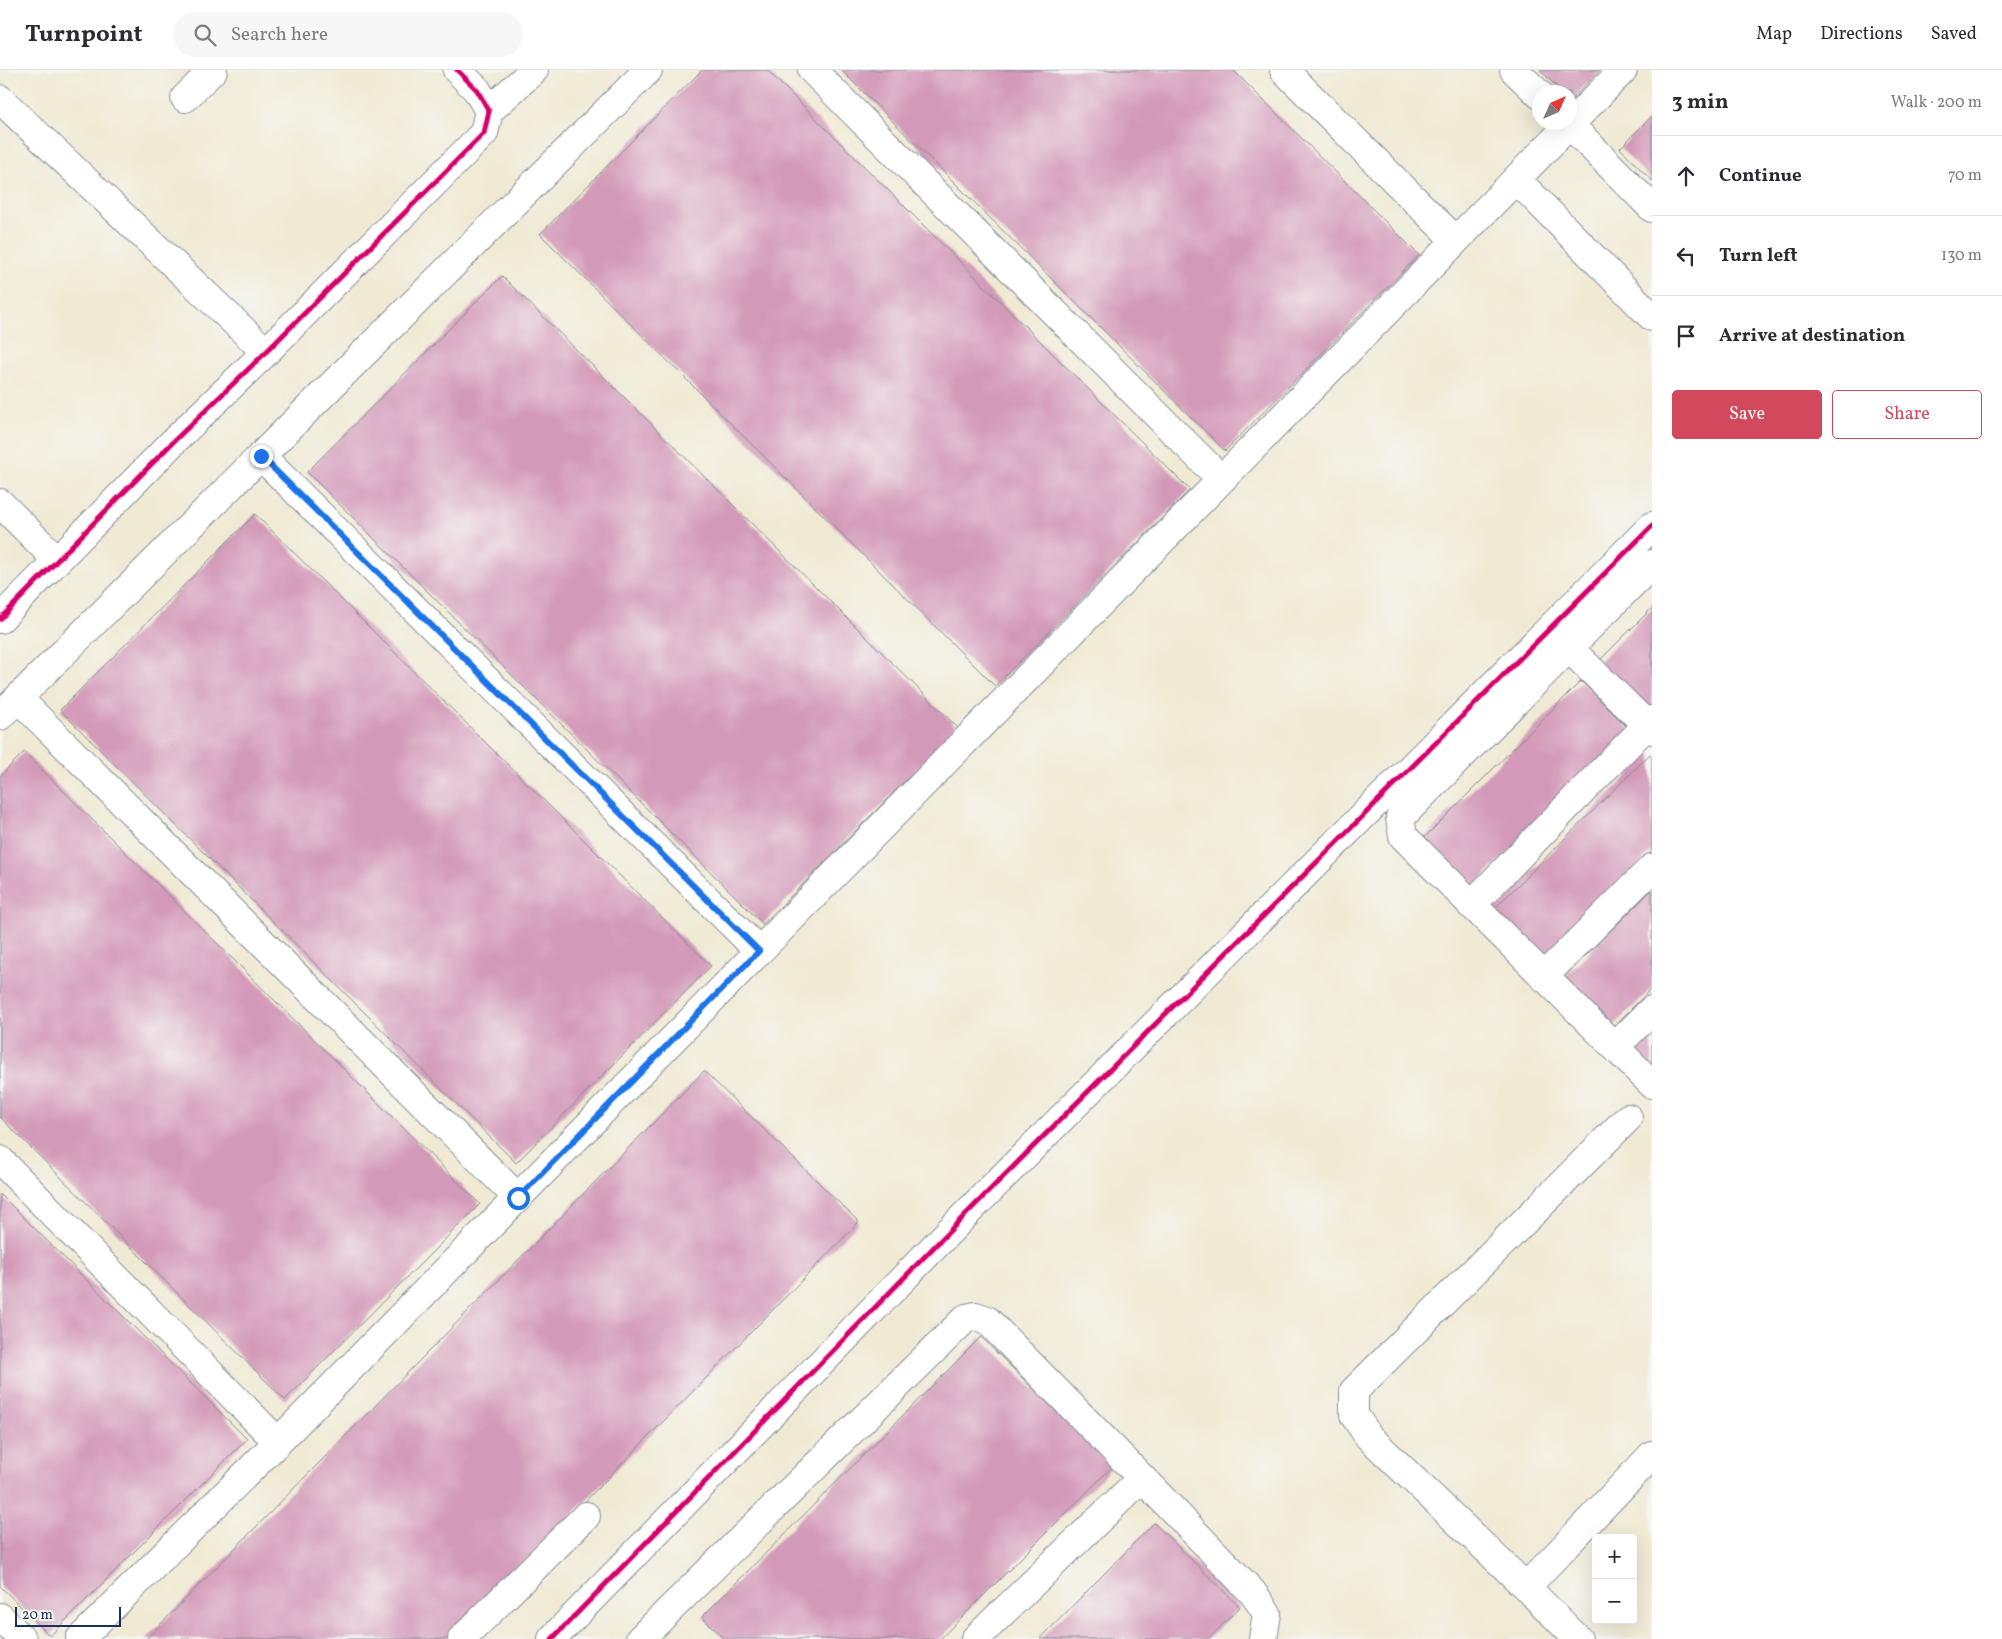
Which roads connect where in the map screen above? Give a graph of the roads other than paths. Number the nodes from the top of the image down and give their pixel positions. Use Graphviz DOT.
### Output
graph roads {
  1 [pos="214,70"];
  2 [pos="457,70"];
  3 [pos="534,70"];
  4 [pos="648,70"];
  5 [pos="812,70"];
  6 [pos="1284,70"];
  7 [pos="1514,70"];
  8 [pos="1623,70"];
  9 [pos="1532,87"];
  10 [pos="185,98"];
  11 [pos="0,99"];
  12 [pos="489,112"];
  13 [pos="1577,114"];
  14 [pos="1561,130"];
  15 [pos="1574,130"];
  16 [pos="1516,179"];
  17 [pos="1652,208"];
  18 [pos="1455,240"];
  19 [pos="1652,317"];
  20 [pos="266,352"];
  21 [pos="261,456"];
  22 [pos="1221,480"];
  23 [pos="0,503"];
  24 [pos="1652,526"];
  25 [pos="58,560"];
  26 [pos="1652,564"];
  27 [pos="0,619"];
  28 [pos="1569,648"];
  29 [pos="9,707"];
  30 [pos="1650,725"];
  31 [pos="1652,868"];
  32 [pos="1471,905"];
  33 [pos="759,951"];
  34 [pos="1544,977"];
  35 [pos="1652,1010"];
  36 [pos="1615,1047"];
  37 [pos="1652,1084"];
  38 [pos="1628,1118"];
  39 [pos="0,1160"];
  40 [pos="518,1198"];
  41 [pos="278,1442"];
  42 [pos="1652,1455"];
  43 [pos="1142,1478"];
  44 [pos="586,1516"];
  45 [pos="1526,1587"];
  46 [pos="0,1617"];
  47 [pos="22,1639"];
  48 [pos="80,1639"];
  49 [pos="462,1639"];
  50 [pos="552,1639"];
  51 [pos="640,1639"];
  52 [pos="975,1639"];
  53 [pos="1263,1639"];
  54 [pos="1578,1639"];
  1 -- 10 [label="street"];
  2 -- 12 [label="street"];
  3 -- 12 [label="street"];
  4 -- 21 [label="street"];
  5 -- 22 [label="street"];
  6 -- 18 [label="street"];
  7 -- 9 [label="street"];
  8 -- 13 [label="street"];
  11 -- 20 [label="street"];
  12 -- 20 [label="street"];
  14 -- 16 [label="street"];
  15 -- 17 [label="street"];
  16 -- 18 [label="street"];
  16 -- 19 [label="street"];
  18 -- 22 [label="street"];
  20 -- 25 [label="street"];
  21 -- 29 [label="street"];
  21 -- 33 [label="street"];
  22 -- 33 [label="street"];
  23 -- 25 [label="street"];
  24 -- 50 [label="street"];
  25 -- 27 [label="street"];
  26 -- 28 [label="street"];
  28 -- 30 [label="street"];
  28 -- 32 [label="street"];
  29 -- 40 [label="street"];
  30 -- 32 [label="street"];
  31 -- 34 [label="street"];
  32 -- 34 [label="street"];
  33 -- 40 [label="street"];
  34 -- 36 [label="street"];
  35 -- 36 [label="street"];
  36 -- 37 [label="street"];
  38 -- 45 [label="street"];
  39 -- 41 [label="street"];
  40 -- 41 [label="street"];
  41 -- 48 [label="street"];
  42 -- 45 [label="street"];
  43 -- 51 [label="street"];
  43 -- 52 [label="street"];
  43 -- 53 [label="street"];
  44 -- 49 [label="street"];
  45 -- 54 [label="street"];
  46 -- 47 [label="street"];
}
